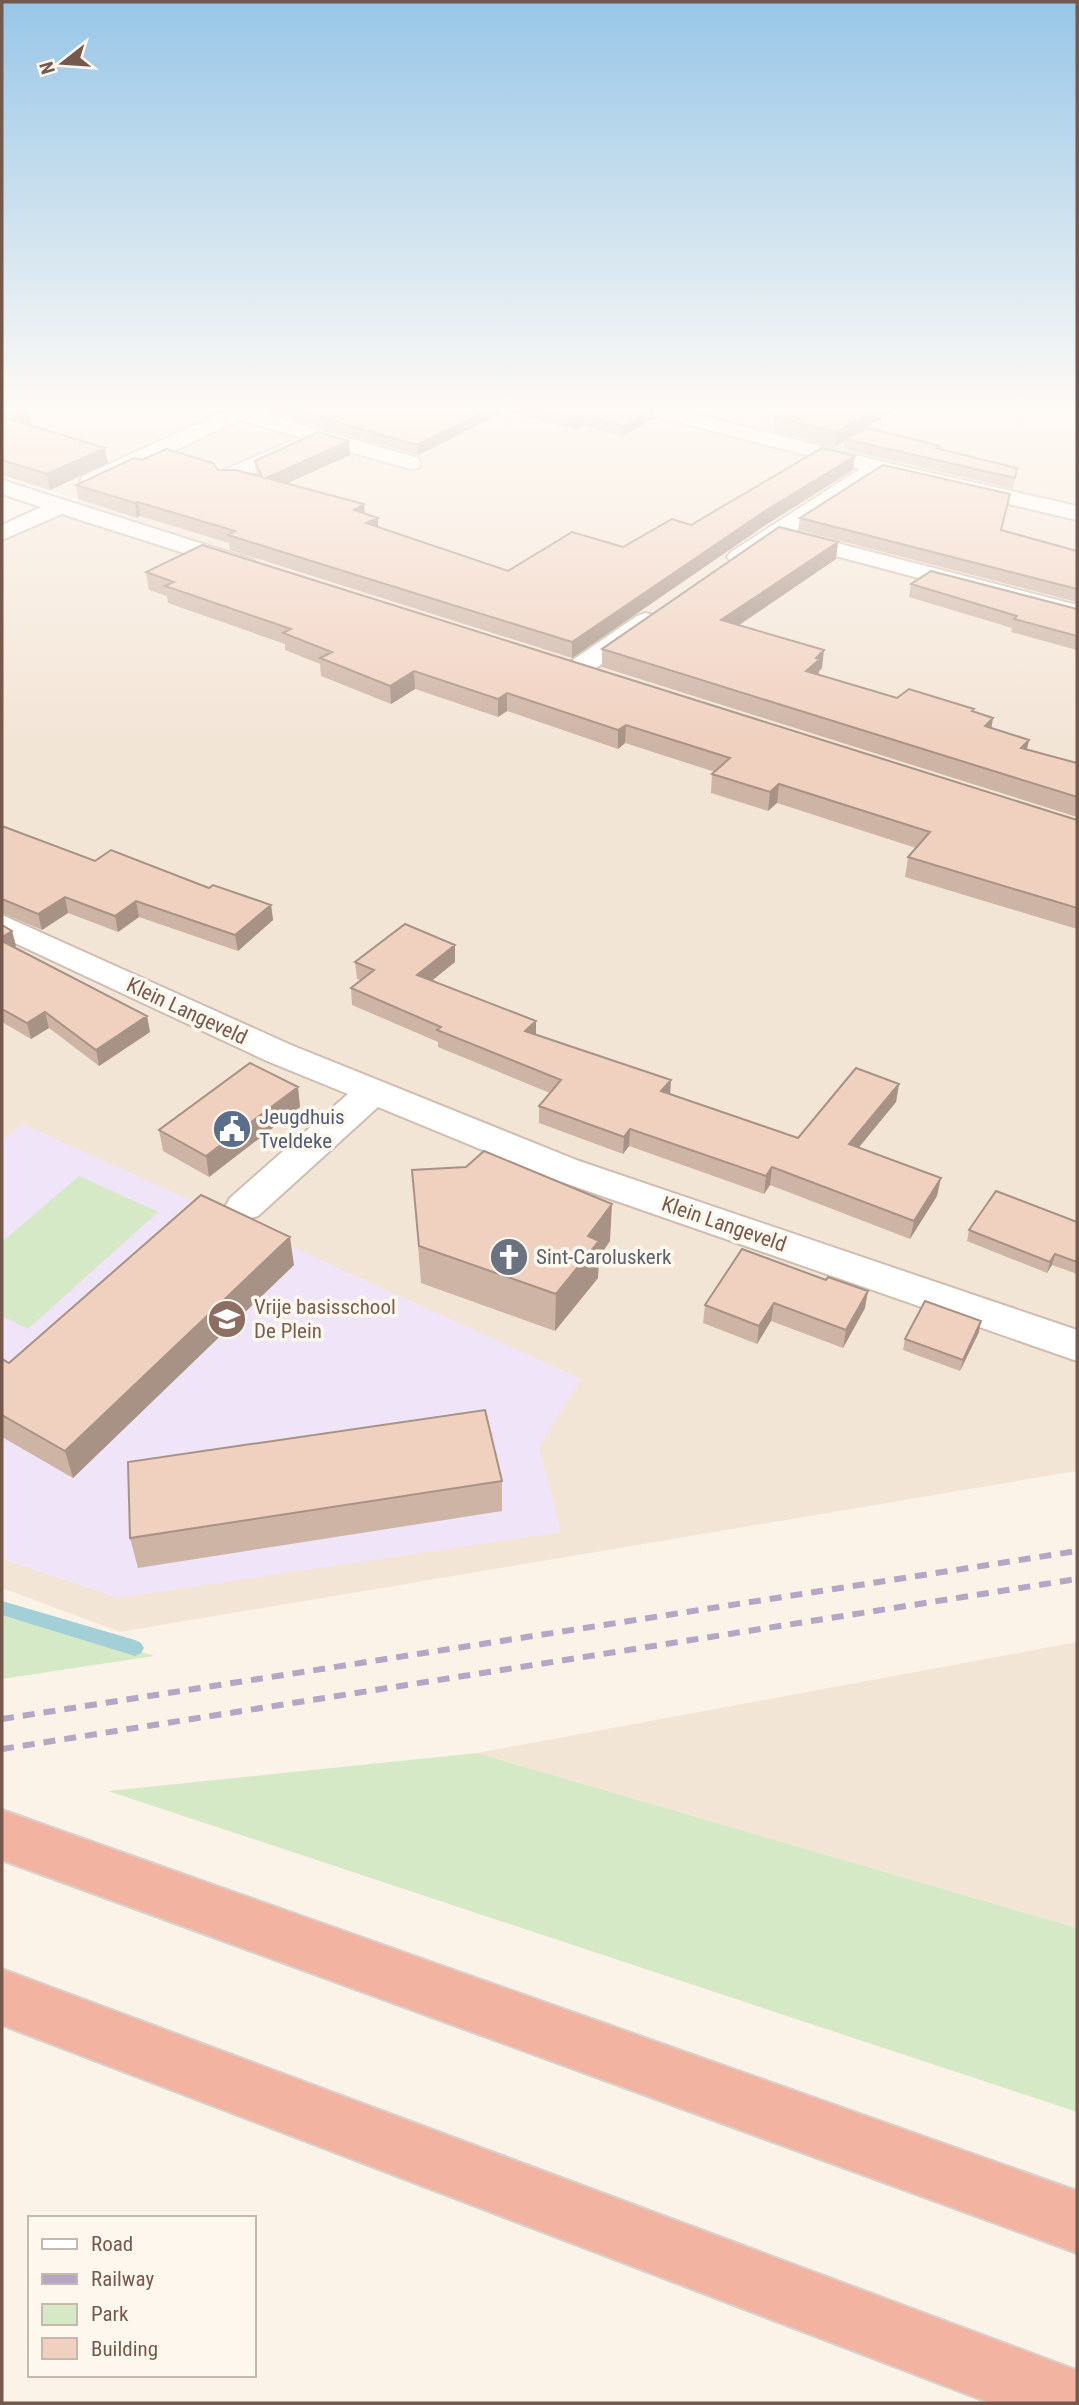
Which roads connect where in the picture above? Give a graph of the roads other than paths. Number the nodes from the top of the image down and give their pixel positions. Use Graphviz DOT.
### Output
graph roads {
  1 [pos="32,516"];
  2 [pos="92,516"];
  3 [pos="800,516"];
  4 [pos="2,533"];
  5 [pos="773,533"];
  6 [pos="261,570"];
  7 [pos="716,573"];
  8 [pos="670,605"];
  9 [pos="1077,613"];
  10 [pos="602,679"];
  11 [pos="2,925"];
  12 [pos="374,1091"];
  13 [pos="244,1207"];
  14 [pos="1077,1346"];
  15 [pos="2,1835"];
  16 [pos="2,1997"];
  17 [pos="1077,2222"];
  18 [pos="1076,2403"];
  1 -- 4 [label="street"];
  2 -- 6 [label="street"];
  3 -- 5 [label="street"];
  5 -- 7 [label="street"];
  5 -- 9 [label="street"];
  8 -- 10 [label="street"];
  11 -- 12 [label="street, Klein Langeveld"];
  12 -- 13 [label="street"];
  12 -- 14 [label="street, Klein Langeveld"];
  15 -- 17 [label="highway"];
  16 -- 18 [label="highway"];
}
